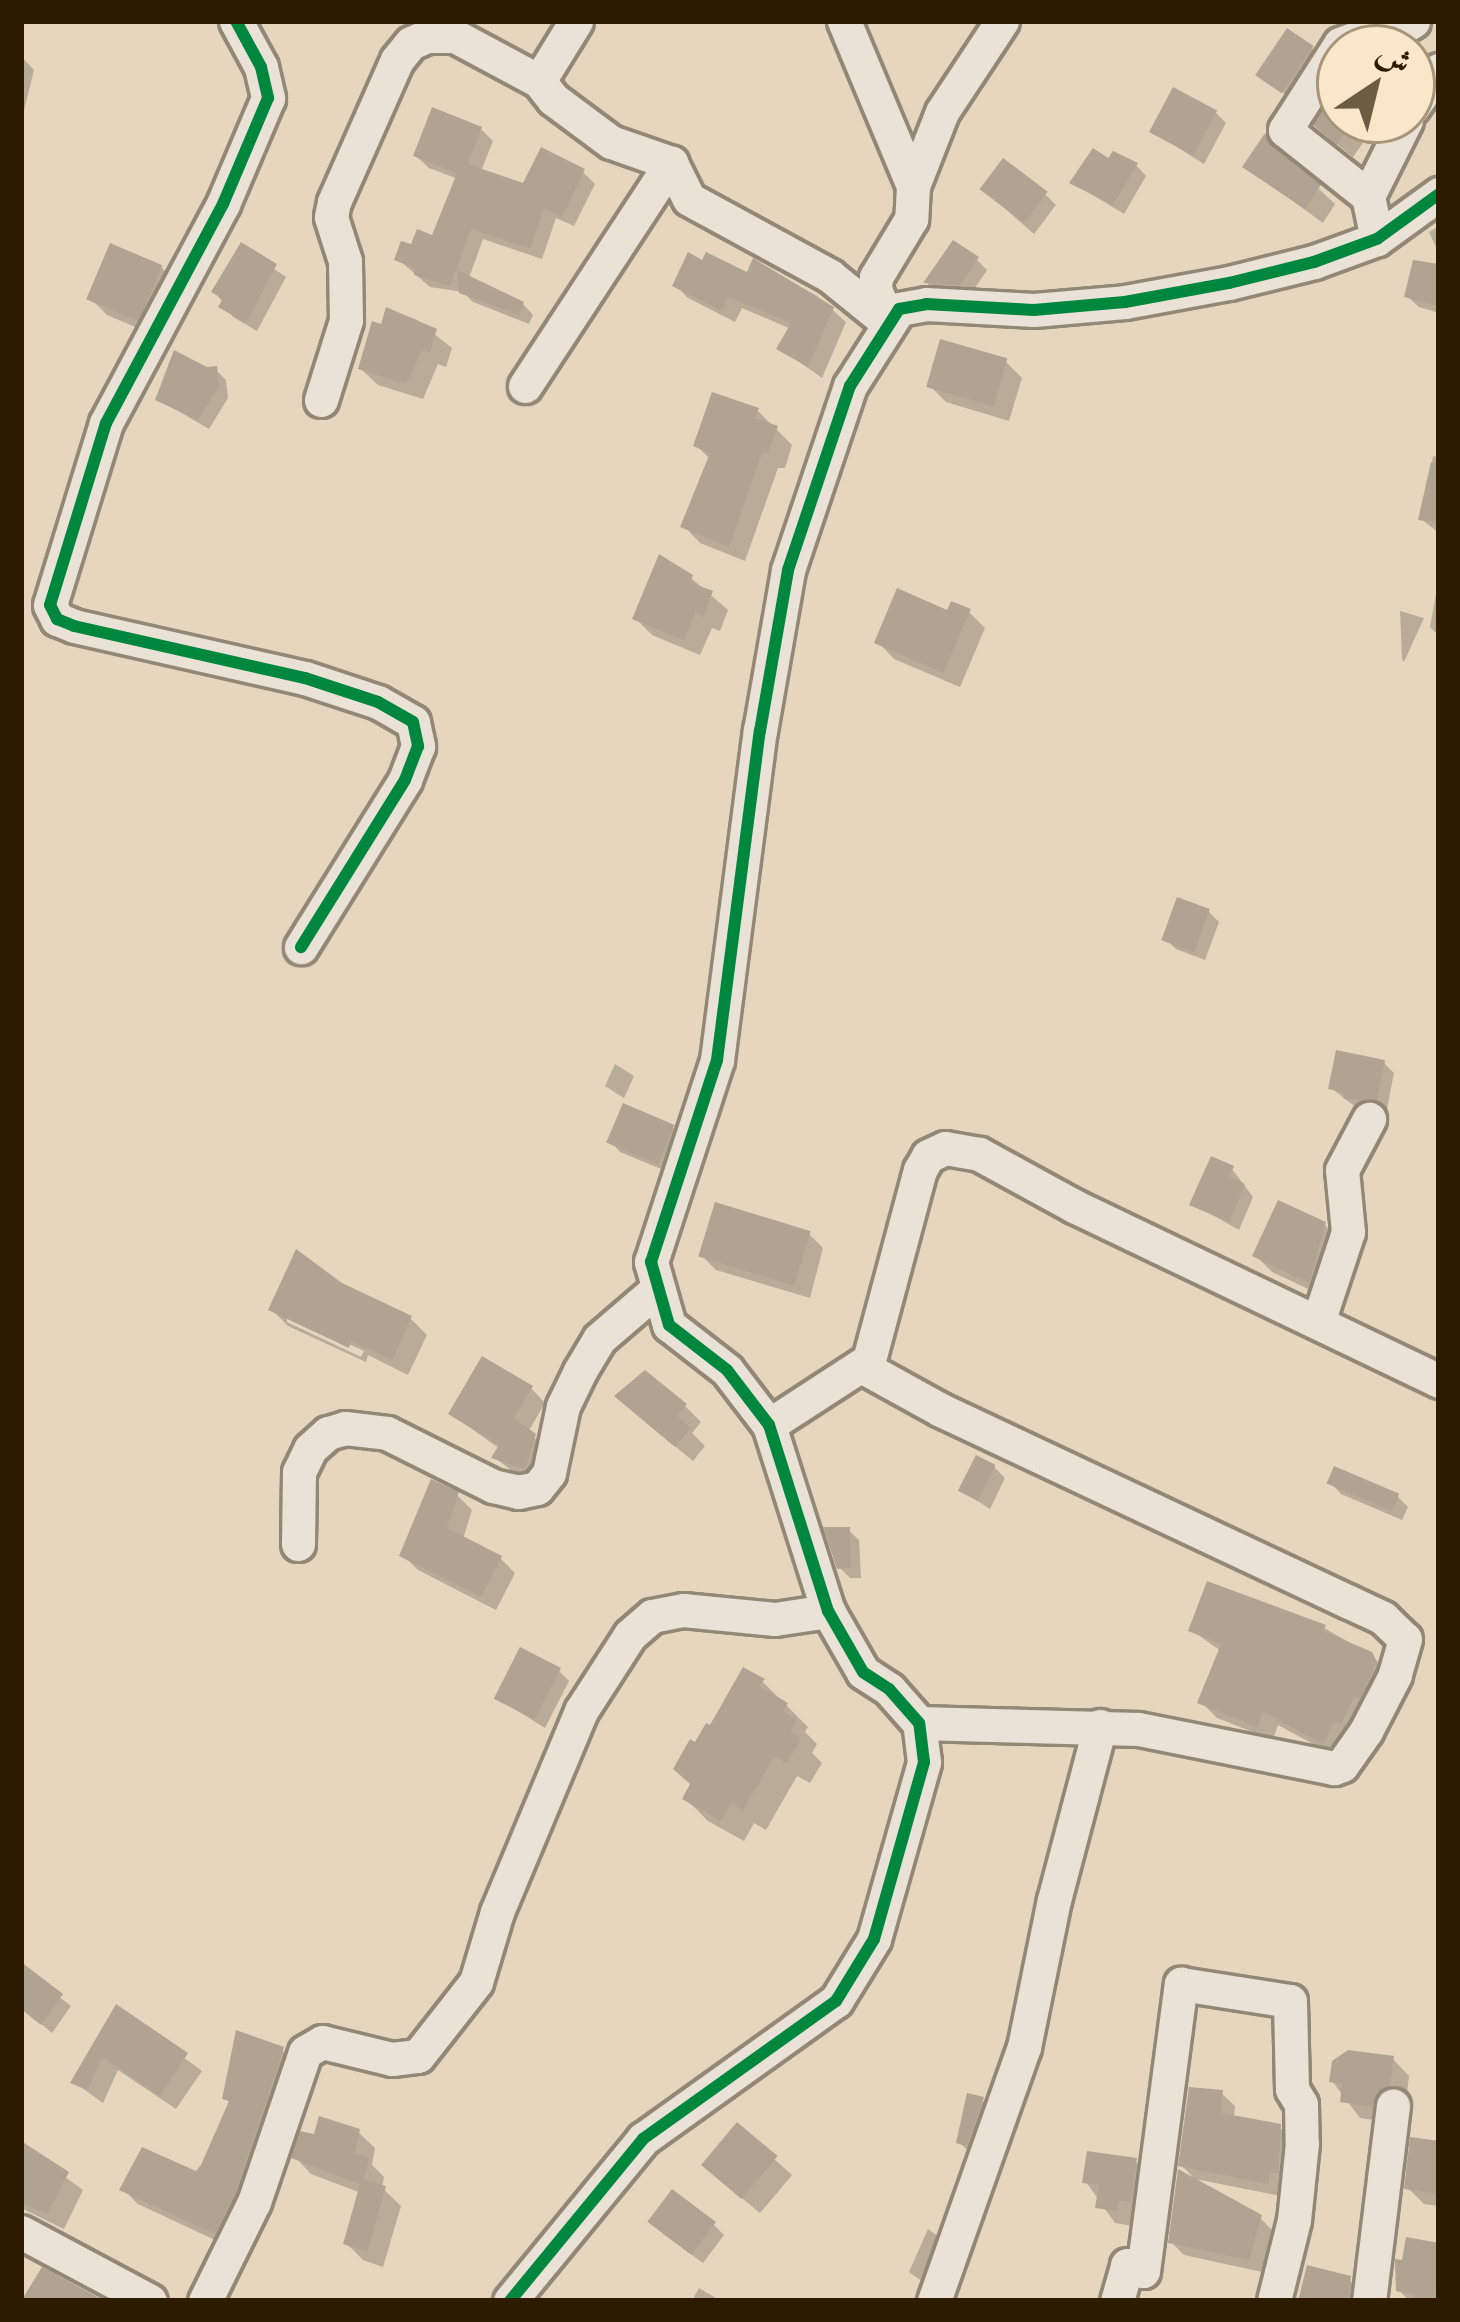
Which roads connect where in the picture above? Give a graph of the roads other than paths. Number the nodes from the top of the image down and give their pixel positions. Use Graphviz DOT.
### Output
graph roads {
  1 [pos="236,21"];
  2 [pos="576,21"];
  3 [pos="844,21"];
  4 [pos="1002,21"];
  5 [pos="1412,21"];
  6 [pos="539,81"];
  7 [pos="1394,144"];
  8 [pos="671,163"];
  9 [pos="913,186"];
  10 [pos="1439,194"];
  11 [pos="1368,196"];
  12 [pos="1377,239"];
  13 [pos="888,322"];
  14 [pos="525,386"];
  15 [pos="321,400"];
  16 [pos="301,947"];
  17 [pos="1369,1119"];
  18 [pos="655,1291"];
  19 [pos="1318,1322"];
  20 [pos="863,1366"];
  21 [pos="1439,1381"];
  22 [pos="770,1425"];
  23 [pos="298,1544"];
  24 [pos="828,1611"];
  25 [pos="919,1723"];
  26 [pos="1100,1726"];
  27 [pos="1393,2104"];
  28 [pos="21,2232"];
  29 [pos="149,2301"];
  30 [pos="205,2301"];
  31 [pos="510,2301"];
  32 [pos="934,2301"];
  33 [pos="1117,2301"];
  34 [pos="1274,2301"];
  35 [pos="1369,2301"];
  1 -- 16 [label="street"];
  2 -- 6 [label="street"];
  3 -- 9 [label="street"];
  4 -- 9 [label="street"];
  5 -- 11 [label="street"];
  6 -- 8 [label="street"];
  6 -- 15 [label="street"];
  7 -- 11 [label="street"];
  8 -- 13 [label="street"];
  8 -- 14 [label="street"];
  9 -- 13 [label="street"];
  10 -- 12 [label="street"];
  11 -- 12 [label="street"];
  12 -- 13 [label="street"];
  13 -- 18 [label="street"];
  17 -- 19 [label="street"];
  18 -- 22 [label="street"];
  18 -- 23 [label="street"];
  19 -- 20 [label="street"];
  19 -- 21 [label="street"];
  20 -- 22 [label="street"];
  20 -- 26 [label="street"];
  22 -- 24 [label="street"];
  24 -- 25 [label="street"];
  24 -- 30 [label="street"];
  25 -- 26 [label="street"];
  25 -- 31 [label="street"];
  26 -- 32 [label="street"];
  27 -- 35 [label="street"];
  28 -- 29 [label="street"];
  33 -- 34 [label="street"];
}
